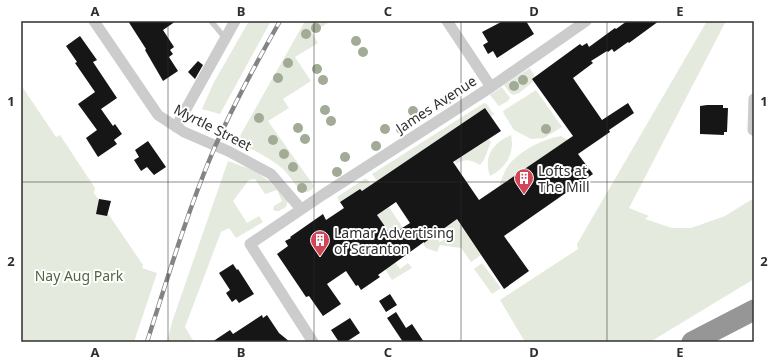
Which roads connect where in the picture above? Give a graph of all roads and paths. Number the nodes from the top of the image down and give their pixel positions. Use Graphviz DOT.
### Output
graph roads {
  1 [pos="94,21"];
  2 [pos="211,21"];
  3 [pos="235,21"];
  4 [pos="447,21"];
  5 [pos="586,21"];
  6 [pos="225,38"];
  7 [pos="491,87"];
  8 [pos="754,100"];
  9 [pos="176,127"];
  10 [pos="752,130"];
  11 [pos="301,210"];
  12 [pos="754,310"];
  13 [pos="313,342"];
  14 [pos="692,342"];
  1 -- 9 [label="street, Myrtle Street"];
  2 -- 6 [label="lane"];
  3 -- 6 [label="street"];
  4 -- 7 [label="street"];
  5 -- 7 [label="street, James Avenue"];
  6 -- 9 [label="street"];
  7 -- 11 [label="street, James Avenue"];
  8 -- 10 [label="street"];
  9 -- 11 [label="street, Myrtle Street"];
  11 -- 13 [label="street, James Avenue"];
  12 -- 14 [label="highway"];
}
